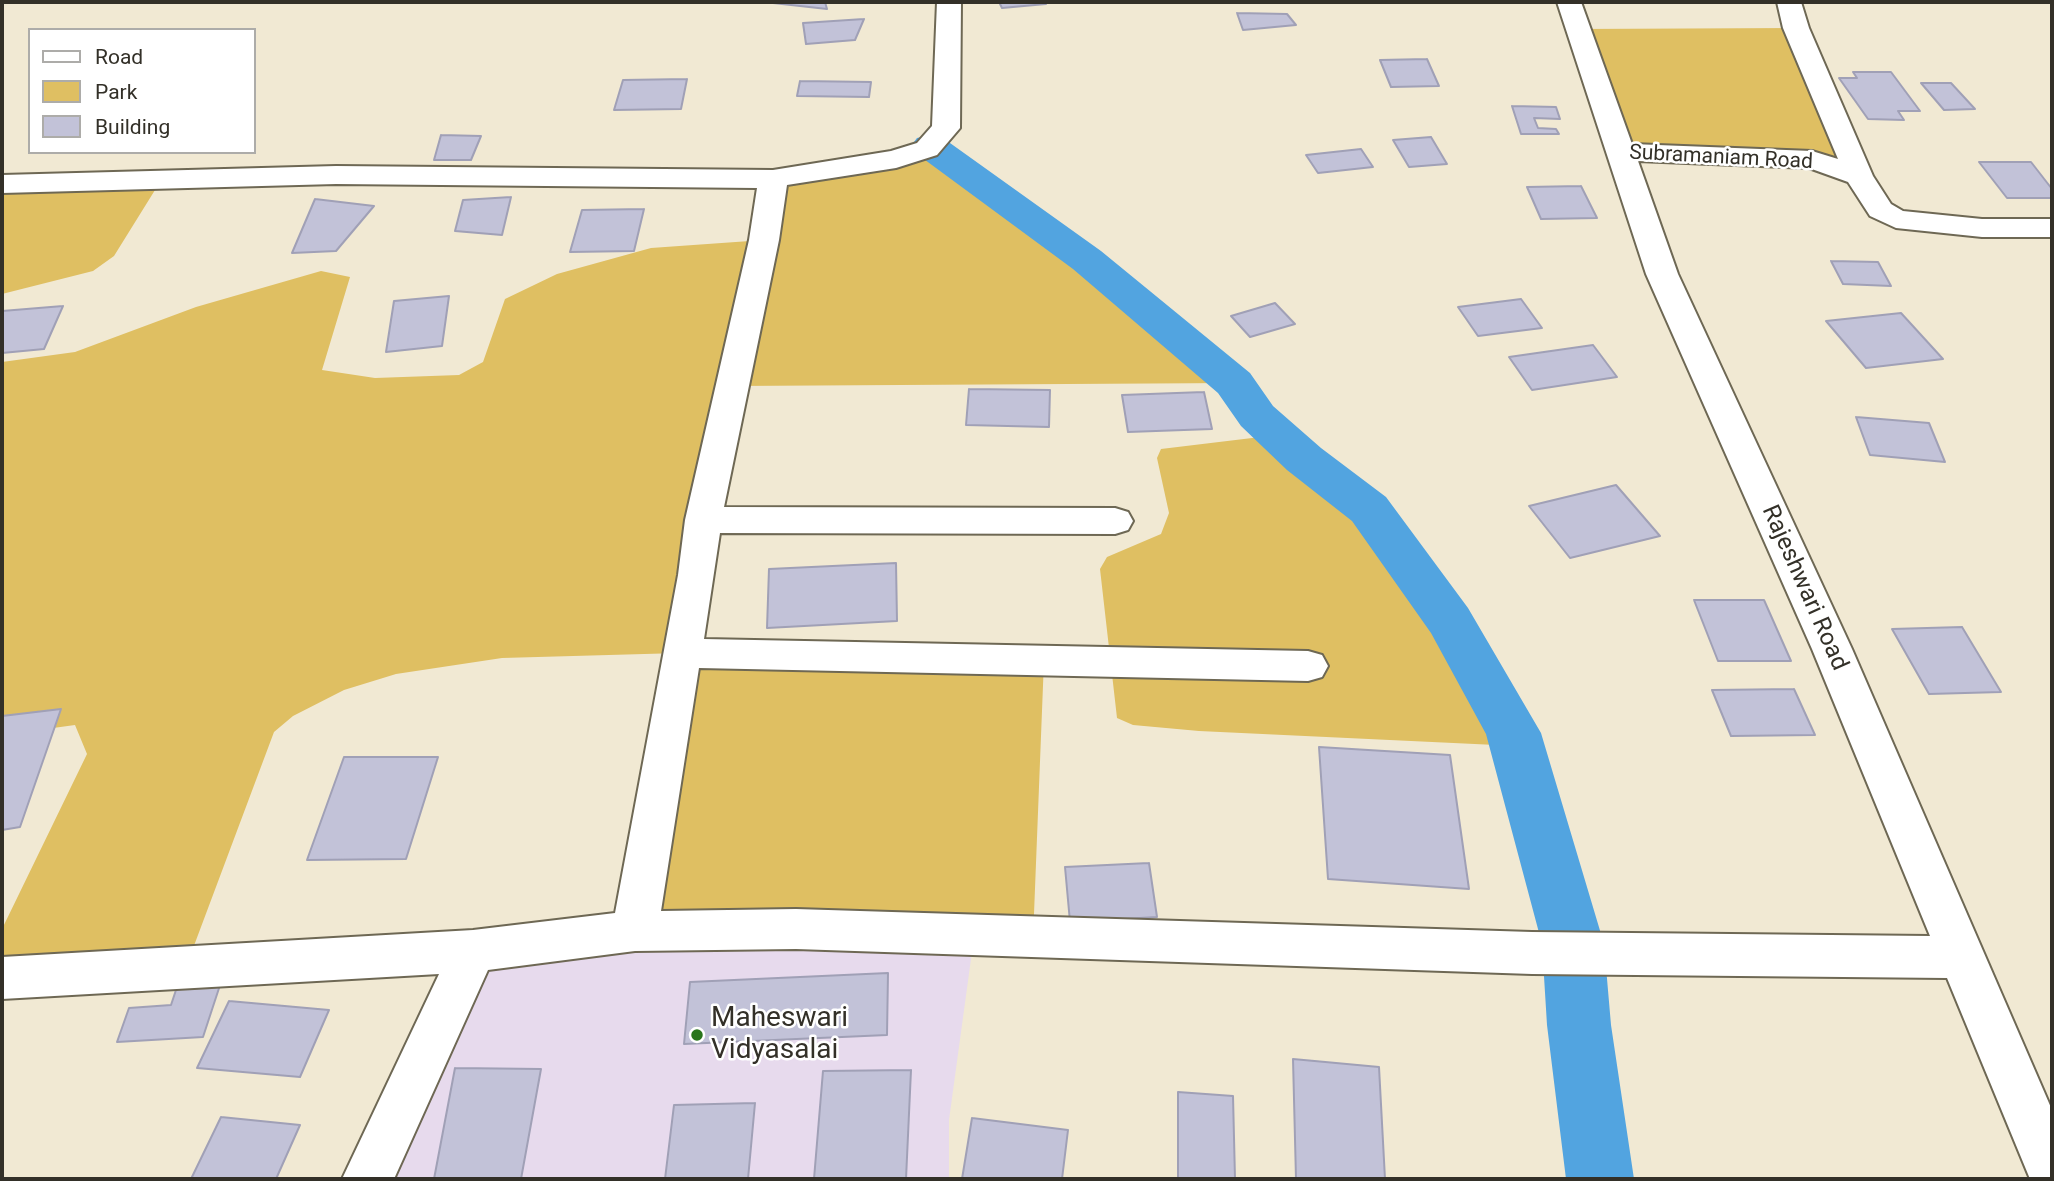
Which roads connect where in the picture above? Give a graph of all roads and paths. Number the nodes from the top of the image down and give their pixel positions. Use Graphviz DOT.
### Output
graph roads {
  1 [pos="948,2"];
  2 [pos="1569,2"];
  3 [pos="1789,2"];
  4 [pos="1619,152"];
  5 [pos="1859,176"];
  6 [pos="773,179"];
  7 [pos="2,184"];
  8 [pos="2052,228"];
  9 [pos="703,520"];
  10 [pos="1115,521"];
  11 [pos="681,653"];
  12 [pos="1308,666"];
  13 [pos="635,931"];
  14 [pos="473,951"];
  15 [pos="1962,957"];
  16 [pos="2,978"];
  17 [pos="2052,1171"];
  18 [pos="368,1179"];
  1 -- 6 [label="street"];
  2 -- 4 [label="street, Rajeshwari Road"];
  3 -- 5 [label="street"];
  4 -- 5 [label="street, Subramaniam Road"];
  4 -- 15 [label="street, Rajeshwari Road"];
  5 -- 8 [label="street"];
  6 -- 7 [label="street"];
  6 -- 9 [label="street"];
  9 -- 10 [label="street"];
  9 -- 11 [label="street"];
  11 -- 12 [label="street"];
  11 -- 13 [label="street"];
  13 -- 14 [label="street"];
  13 -- 15 [label="street"];
  14 -- 16 [label="street"];
  14 -- 18 [label="street"];
  15 -- 17 [label="street, Rajeshwari Road"];
}
